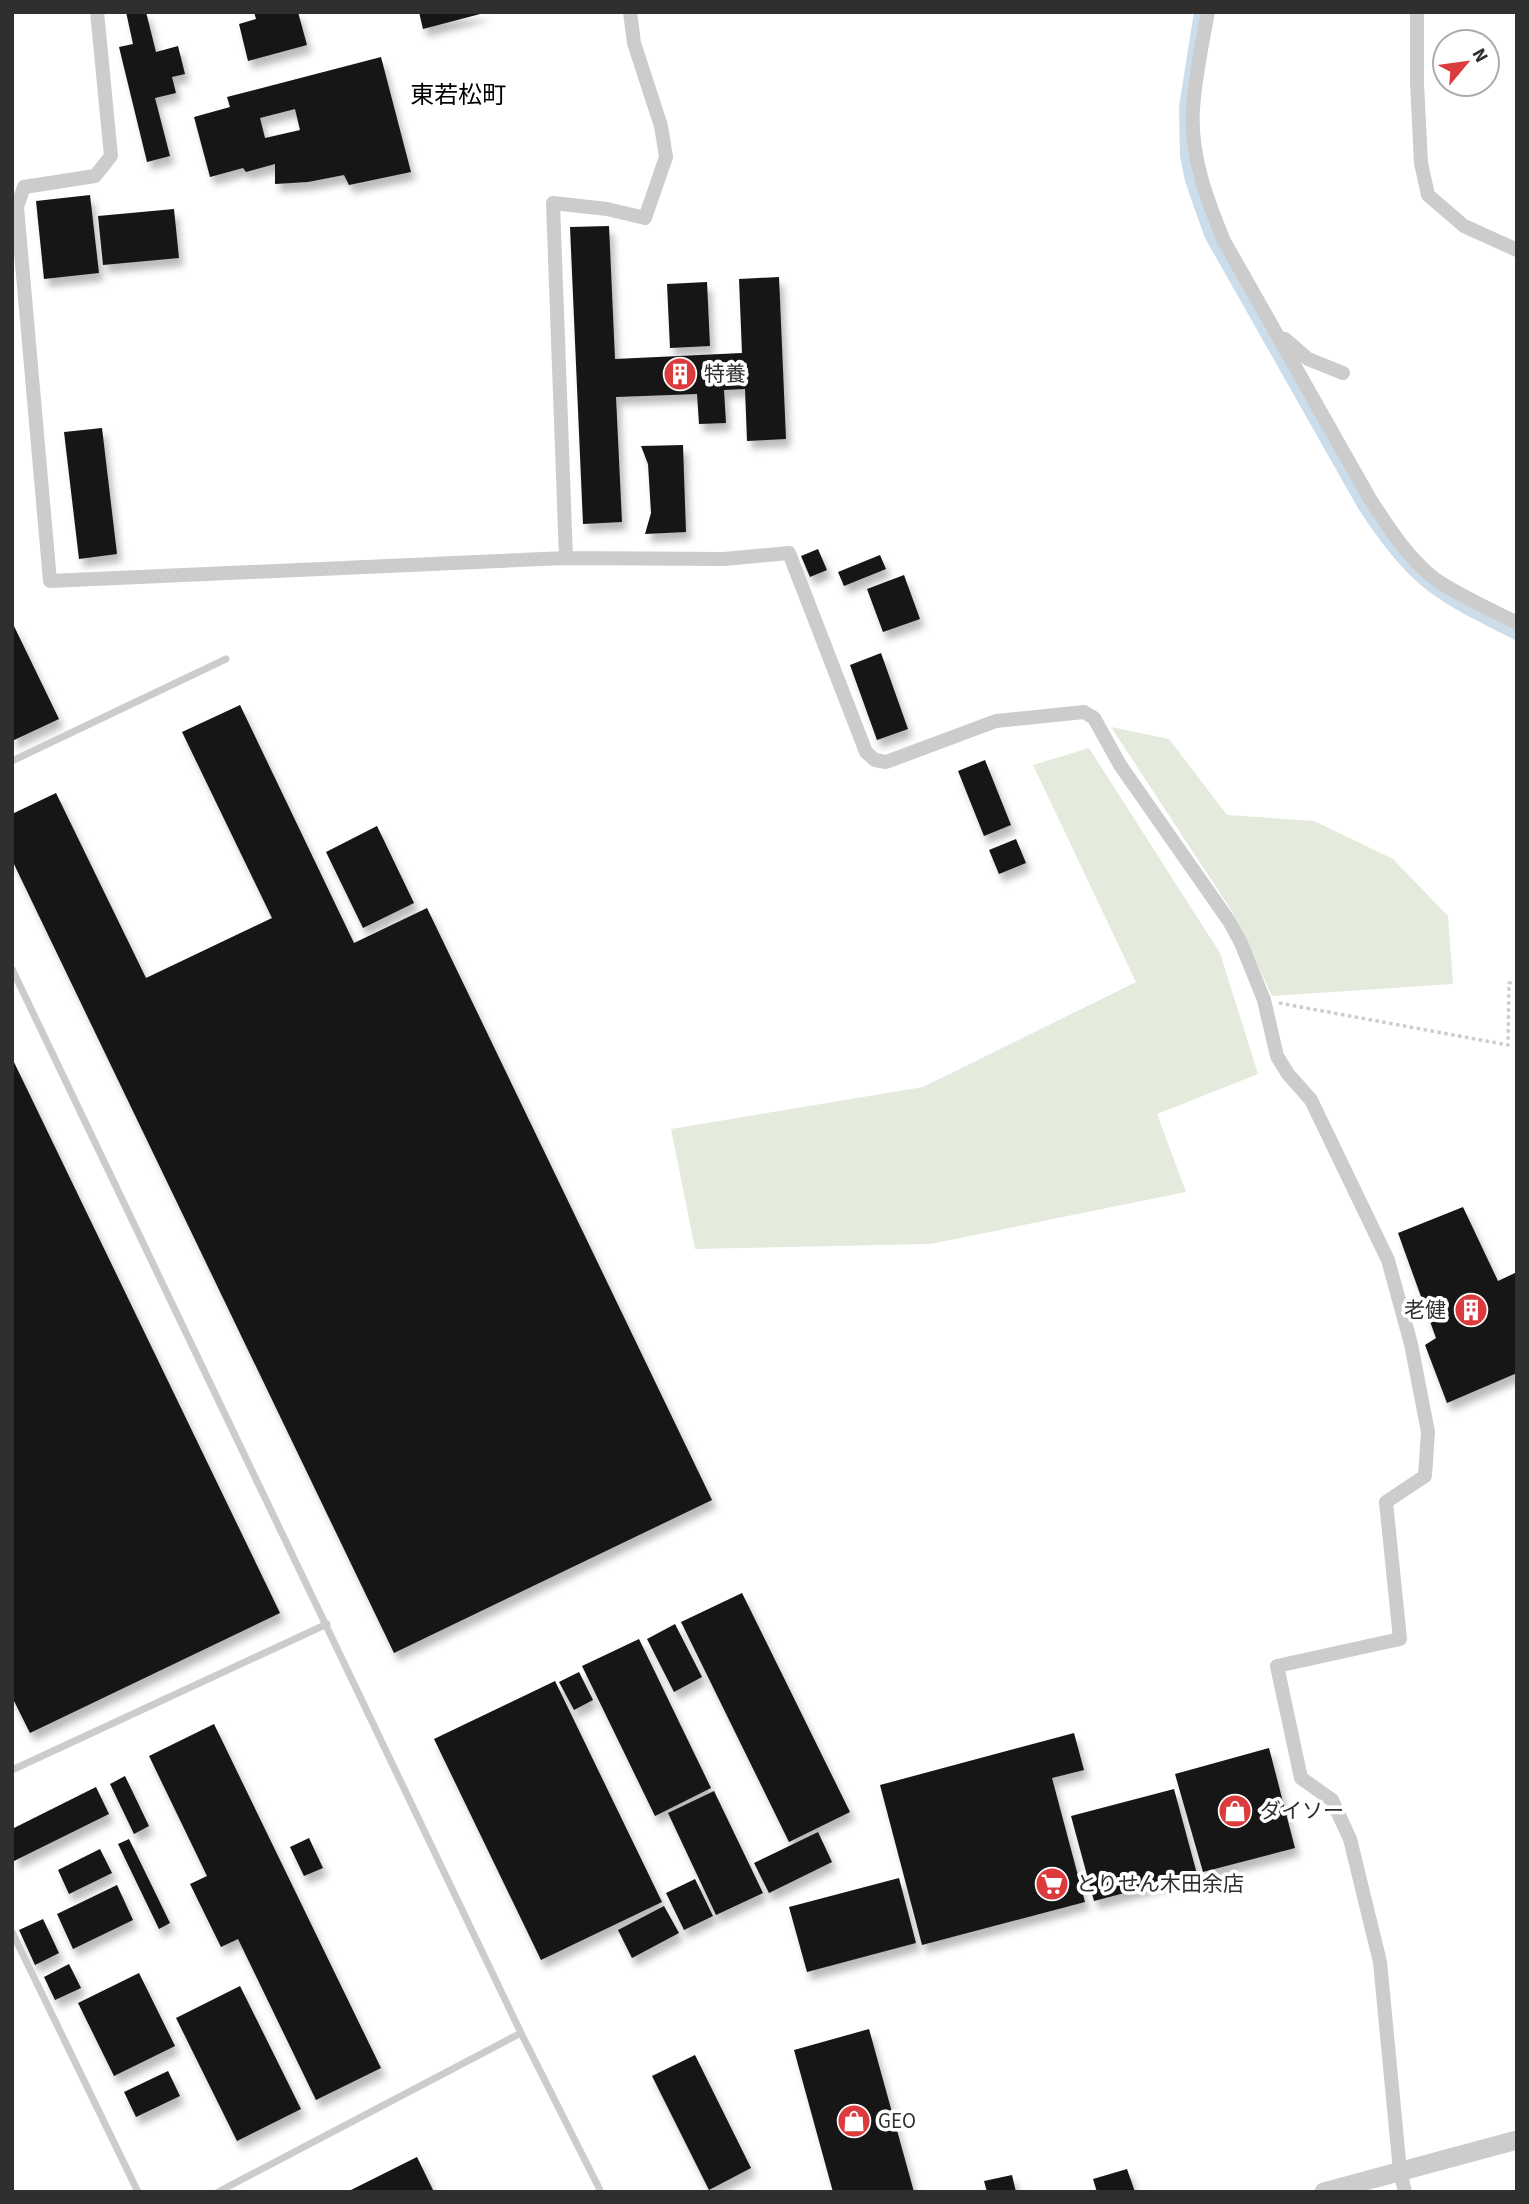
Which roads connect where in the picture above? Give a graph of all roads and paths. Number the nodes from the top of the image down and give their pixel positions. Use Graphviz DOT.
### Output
graph roads {
  1 [pos="97,12"];
  2 [pos="630,12"];
  3 [pos="1208,12"];
  4 [pos="1417,12"];
  5 [pos="1517,250"];
  6 [pos="1276,331"];
  7 [pos="1343,373"];
  8 [pos="566,558"];
  9 [pos="1517,623"];
  10 [pos="226,659"];
  11 [pos="12,761"];
  12 [pos="12,970"];
  13 [pos="1517,981"];
  14 [pos="1264,1000"];
  15 [pos="327,1624"];
  16 [pos="12,1770"];
  17 [pos="12,1932"];
  18 [pos="521,2033"];
  19 [pos="1517,2140"];
  20 [pos="1400,2171"];
  21 [pos="138,2192"];
  22 [pos="218,2192"];
  23 [pos="601,2192"];
  24 [pos="1324,2192"];
  25 [pos="1405,2192"];
  1 -- 8 [label="street"];
  2 -- 8 [label="street"];
  3 -- 6 [label="street"];
  4 -- 5 [label="street"];
  6 -- 7 [label="street"];
  6 -- 9 [label="street"];
  8 -- 14 [label="street"];
  10 -- 11 [label="lane"];
  12 -- 15 [label="lane"];
  13 -- 14 [label="path"];
  14 -- 20 [label="street"];
  15 -- 16 [label="lane"];
  15 -- 18 [label="lane"];
  17 -- 21 [label="lane"];
  18 -- 22 [label="lane"];
  18 -- 23 [label="lane"];
  19 -- 20 [label="street"];
  20 -- 24 [label="street"];
  20 -- 25 [label="street"];
}
